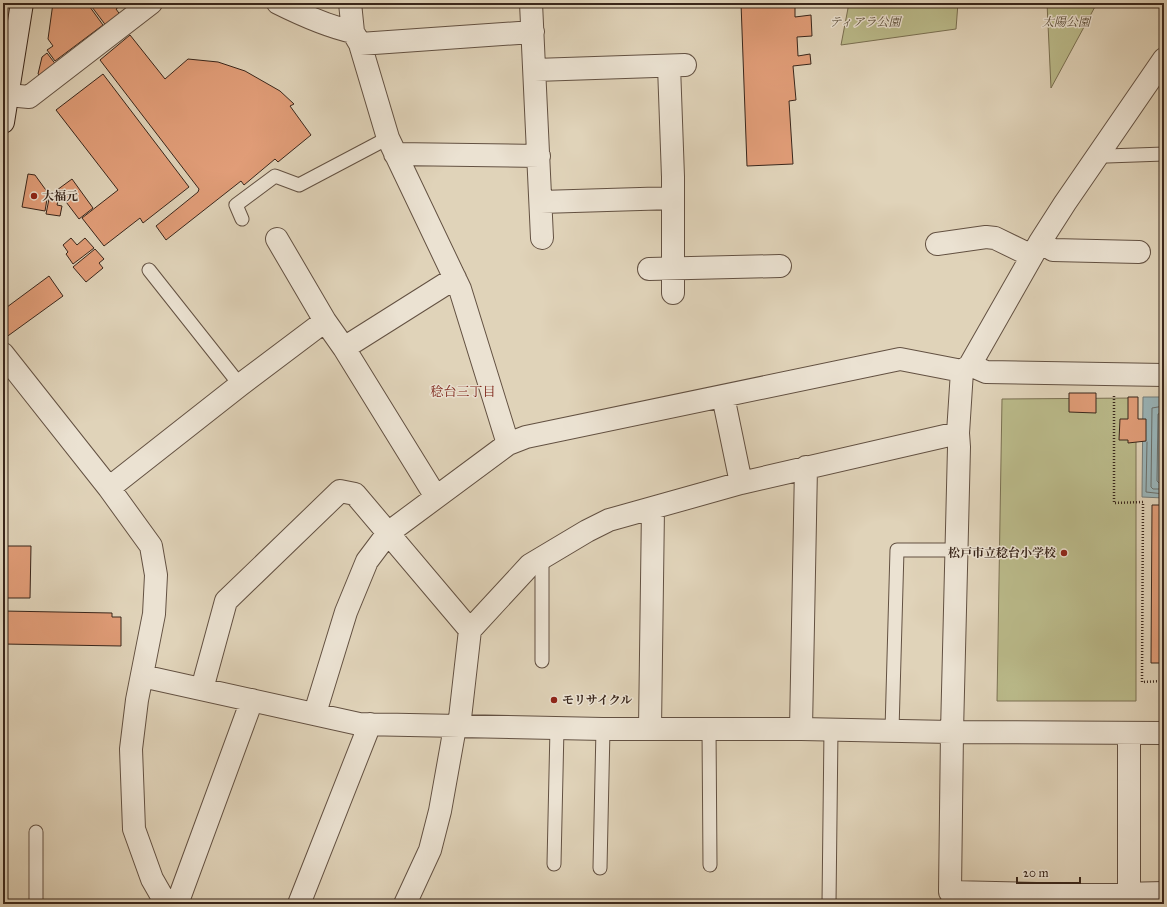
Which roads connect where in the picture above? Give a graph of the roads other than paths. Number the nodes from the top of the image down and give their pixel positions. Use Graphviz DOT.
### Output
graph roads {
  1 [pos="22,3"];
  2 [pos="151,3"];
  3 [pos="278,3"];
  4 [pos="350,3"];
  5 [pos="531,3"];
  6 [pos="533,32"];
  7 [pos="356,38"];
  8 [pos="1164,59"];
  9 [pos="535,70"];
  10 [pos="8,95"];
  11 [pos="3,122"];
  12 [pos="392,146"];
  13 [pos="1100,150"];
  14 [pos="1164,154"];
  15 [pos="539,156"];
  16 [pos="673,198"];
  17 [pos="541,202"];
  18 [pos="242,219"];
  19 [pos="542,238"];
  20 [pos="277,239"];
  21 [pos="937,244"];
  22 [pos="1036,249"];
  23 [pos="1139,252"];
  24 [pos="780,266"];
  25 [pos="649,269"];
  26 [pos="673,269"];
  27 [pos="149,270"];
  28 [pos="455,278"];
  29 [pos="674,293"];
  30 [pos="325,321"];
  31 [pos="344,348"];
  32 [pos="3,354"];
  33 [pos="966,368"];
  34 [pos="1164,375"];
  35 [pos="240,385"];
  36 [pos="723,396"];
  37 [pos="958,433"];
  38 [pos="508,444"];
  39 [pos="806,466"];
  40 [pos="741,483"];
  41 [pos="110,488"];
  42 [pos="436,497"];
  43 [pos="653,508"];
  44 [pos="388,533"];
  45 [pos="957,550"];
  46 [pos="542,557"];
  47 [pos="470,630"];
  48 [pos="542,661"];
  49 [pos="142,676"];
  50 [pos="202,688"];
  51 [pos="252,700"];
  52 [pos="315,713"];
  53 [pos="370,724"];
  54 [pos="457,727"];
  55 [pos="558,728"];
  56 [pos="650,728"];
  57 [pos="709,728"];
  58 [pos="603,729"];
  59 [pos="801,729"];
  60 [pos="831,730"];
  61 [pos="892,730"];
  62 [pos="952,732"];
  63 [pos="1129,733"];
  64 [pos="1164,733"];
  65 [pos="36,832"];
  66 [pos="554,864"];
  67 [pos="710,865"];
  68 [pos="600,868"];
  69 [pos="1128,893"];
  70 [pos="1164,893"];
  71 [pos="950,898"];
  72 [pos="1079,899"];
  73 [pos="36,904"];
  74 [pos="171,904"];
  75 [pos="177,904"];
  76 [pos="299,904"];
  77 [pos="405,904"];
  78 [pos="829,904"];
  1 -- 10 [label="street"];
  2 -- 10 [label="street"];
  3 -- 7 [label="street"];
  4 -- 7 [label="street"];
  5 -- 6 [label="street"];
  6 -- 7 [label="street"];
  6 -- 9 [label="street"];
  7 -- 12 [label="street"];
  8 -- 13 [label="street"];
  9 -- 15 [label="street"];
  9 -- 16 [label="street"];
  10 -- 11 [label="street"];
  12 -- 15 [label="street"];
  12 -- 18 [label="lane"];
  12 -- 28 [label="street"];
  13 -- 14 [label="lane"];
  13 -- 22 [label="street"];
  15 -- 17 [label="street"];
  16 -- 17 [label="street"];
  16 -- 26 [label="street"];
  17 -- 19 [label="street"];
  20 -- 30 [label="street"];
  21 -- 22 [label="street"];
  22 -- 23 [label="street"];
  22 -- 33 [label="street"];
  24 -- 26 [label="street"];
  25 -- 26 [label="street"];
  26 -- 29 [label="street"];
  27 -- 35 [label="lane"];
  28 -- 31 [label="street"];
  28 -- 38 [label="street"];
  30 -- 31 [label="street"];
  30 -- 35 [label="street"];
  31 -- 42 [label="street"];
  32 -- 41 [label="street"];
  33 -- 34 [label="street"];
  33 -- 36 [label="street"];
  33 -- 37 [label="street"];
  35 -- 41 [label="street"];
  36 -- 38 [label="street"];
  36 -- 40 [label="street"];
  37 -- 39 [label="street"];
  37 -- 45 [label="street"];
  38 -- 42 [label="street"];
  39 -- 40 [label="street"];
  39 -- 59 [label="street"];
  40 -- 43 [label="street"];
  41 -- 49 [label="street"];
  42 -- 44 [label="street"];
  43 -- 46 [label="street"];
  43 -- 56 [label="street"];
  44 -- 47 [label="street"];
  44 -- 50 [label="street"];
  44 -- 52 [label="street"];
  45 -- 61 [label="lane"];
  45 -- 62 [label="street"];
  46 -- 47 [label="street"];
  46 -- 48 [label="lane"];
  47 -- 54 [label="street"];
  49 -- 50 [label="street"];
  49 -- 74 [label="street"];
  50 -- 51 [label="street"];
  51 -- 52 [label="street"];
  51 -- 75 [label="street"];
  52 -- 53 [label="street"];
  53 -- 54 [label="street"];
  53 -- 76 [label="street"];
  54 -- 55 [label="street"];
  54 -- 77 [label="street"];
  55 -- 58 [label="street"];
  55 -- 66 [label="lane"];
  56 -- 57 [label="street"];
  56 -- 58 [label="street"];
  57 -- 59 [label="street"];
  57 -- 67 [label="lane"];
  58 -- 68 [label="lane"];
  59 -- 60 [label="street"];
  60 -- 61 [label="street"];
  60 -- 78 [label="lane"];
  61 -- 62 [label="street"];
  62 -- 63 [label="street"];
  62 -- 71 [label="street"];
  63 -- 64 [label="street"];
  63 -- 69 [label="street"];
  65 -- 73 [label="lane"];
  69 -- 70 [label="street"];
  69 -- 72 [label="street"];
  71 -- 72 [label="street"];
}
